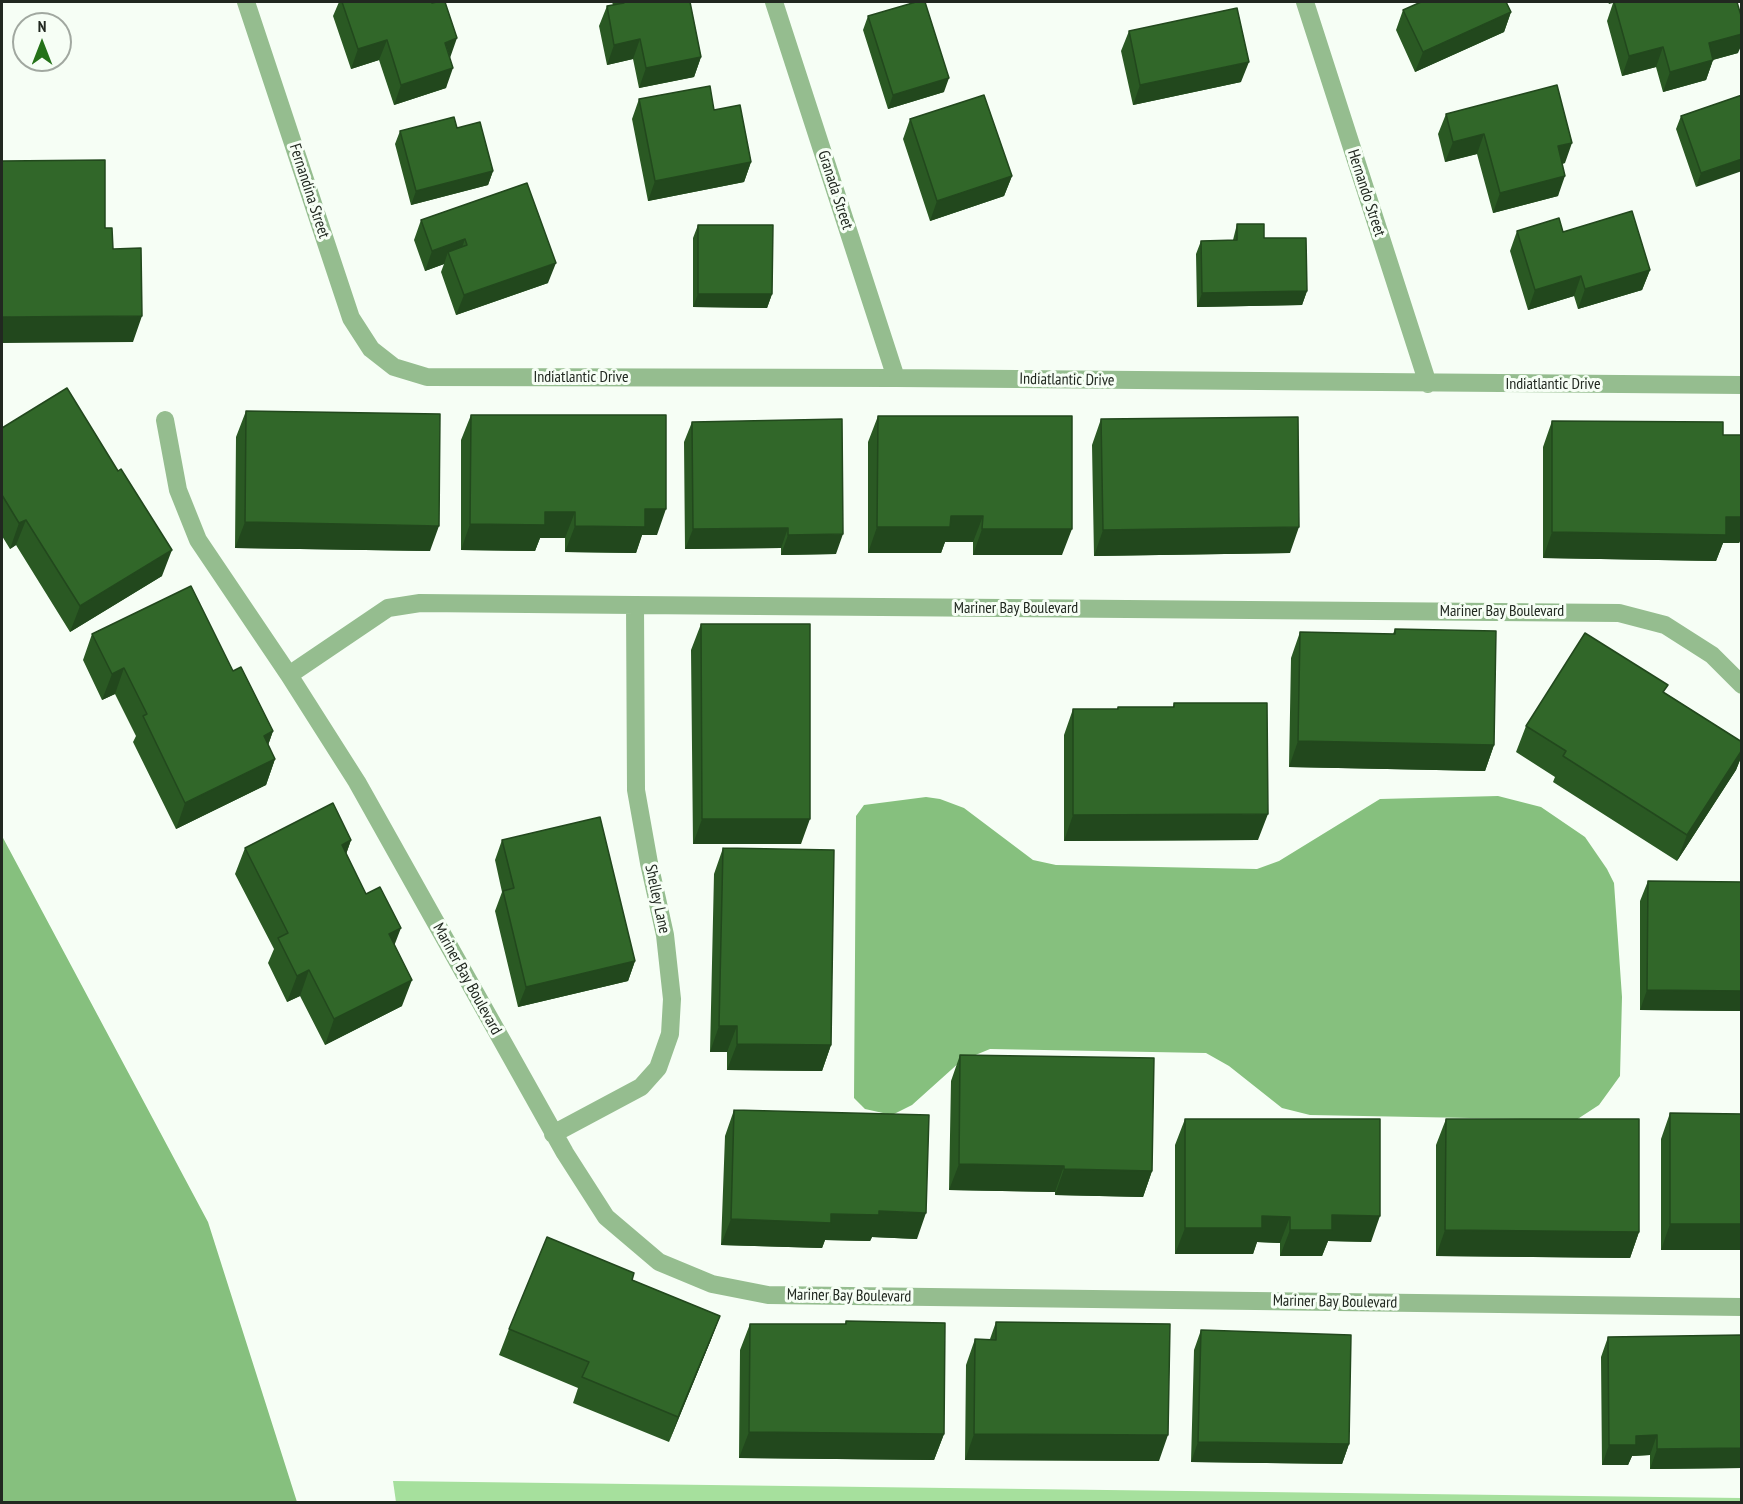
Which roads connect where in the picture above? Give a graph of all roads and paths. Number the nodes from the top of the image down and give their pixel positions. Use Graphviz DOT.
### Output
graph roads {
  1 [pos="246,2"];
  2 [pos="774,2"];
  3 [pos="1305,2"];
  4 [pos="394,367"];
  5 [pos="896,378"];
  6 [pos="1428,384"];
  7 [pos="1742,385"];
  8 [pos="165,420"];
  9 [pos="635,605"];
  10 [pos="289,675"];
  11 [pos="1742,685"];
  12 [pos="553,1134"];
  13 [pos="1742,1307"];
  1 -- 4 [label="street, Fernandina Street"];
  2 -- 5 [label="street, Granada Street"];
  3 -- 6 [label="street, Hernando Street"];
  4 -- 5 [label="street, Indiatlantic Drive"];
  5 -- 6 [label="street, Indiatlantic Drive"];
  6 -- 7 [label="street, Indiatlantic Drive"];
  8 -- 10 [label="street, Mariner Bay Boulevard"];
  9 -- 10 [label="street, Mariner Bay Boulevard"];
  9 -- 11 [label="street, Mariner Bay Boulevard"];
  9 -- 12 [label="street, Shelley Lane"];
  10 -- 12 [label="street, Mariner Bay Boulevard"];
  12 -- 13 [label="street, Mariner Bay Boulevard"];
}
